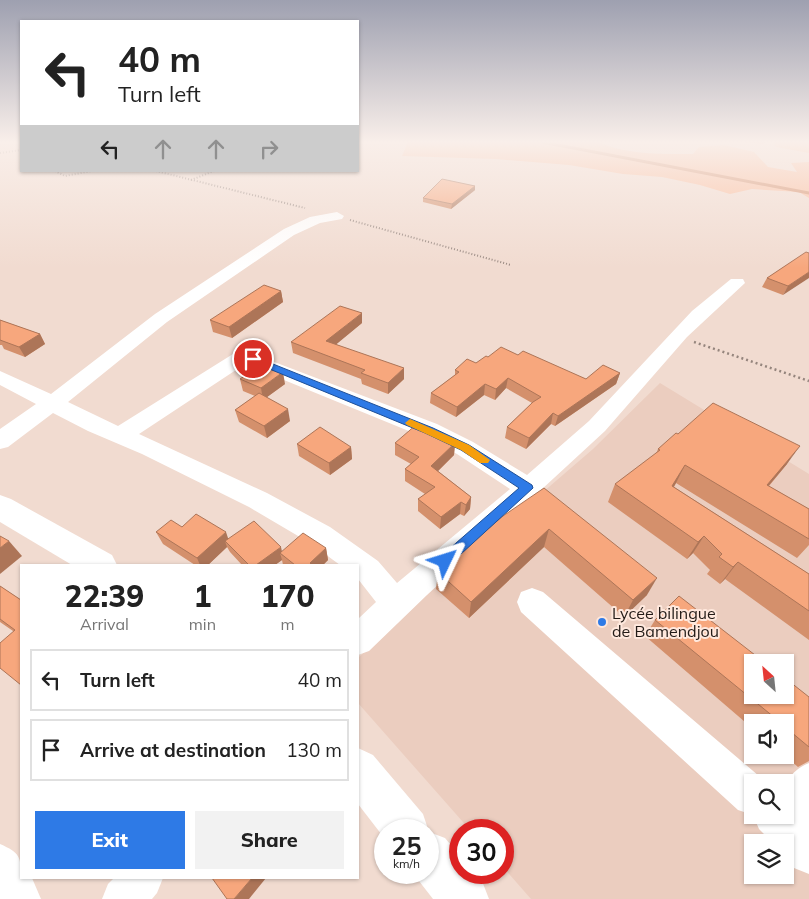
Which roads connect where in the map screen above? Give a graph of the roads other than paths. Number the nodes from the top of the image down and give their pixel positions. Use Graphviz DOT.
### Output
graph roads {
  1 [pos="337,216"];
  2 [pos="737,283"];
  3 [pos="0,377"];
  4 [pos="53,403"];
  5 [pos="120,436"];
  6 [pos="0,441"];
  7 [pos="527,488"];
  8 [pos="0,507"];
  9 [pos="98,564"];
  10 [pos="532,602"];
  11 [pos="395,603"];
  12 [pos="359,639"];
  13 [pos="359,771"];
  14 [pos="809,782"];
  15 [pos="744,789"];
  16 [pos="398,819"];
  17 [pos="789,831"];
  18 [pos="0,865"];
  19 [pos="439,868"];
  20 [pos="141,879"];
  21 [pos="20,899"];
  22 [pos="124,899"];
  23 [pos="464,899"];
  1 -- 4 [label="street"];
  2 -- 7 [label="street"];
  3 -- 4 [label="street"];
  4 -- 5 [label="street"];
  4 -- 6 [label="street"];
  5 -- 7 [label="street"];
  5 -- 11 [label="street"];
  7 -- 11 [label="street"];
  8 -- 9 [label="main road"];
  10 -- 15 [label="street"];
  11 -- 12 [label="street"];
  13 -- 16 [label="main road"];
  14 -- 17 [label="street"];
  18 -- 21 [label="street"];
  19 -- 23 [label="main road"];
  20 -- 22 [label="street"];
}
